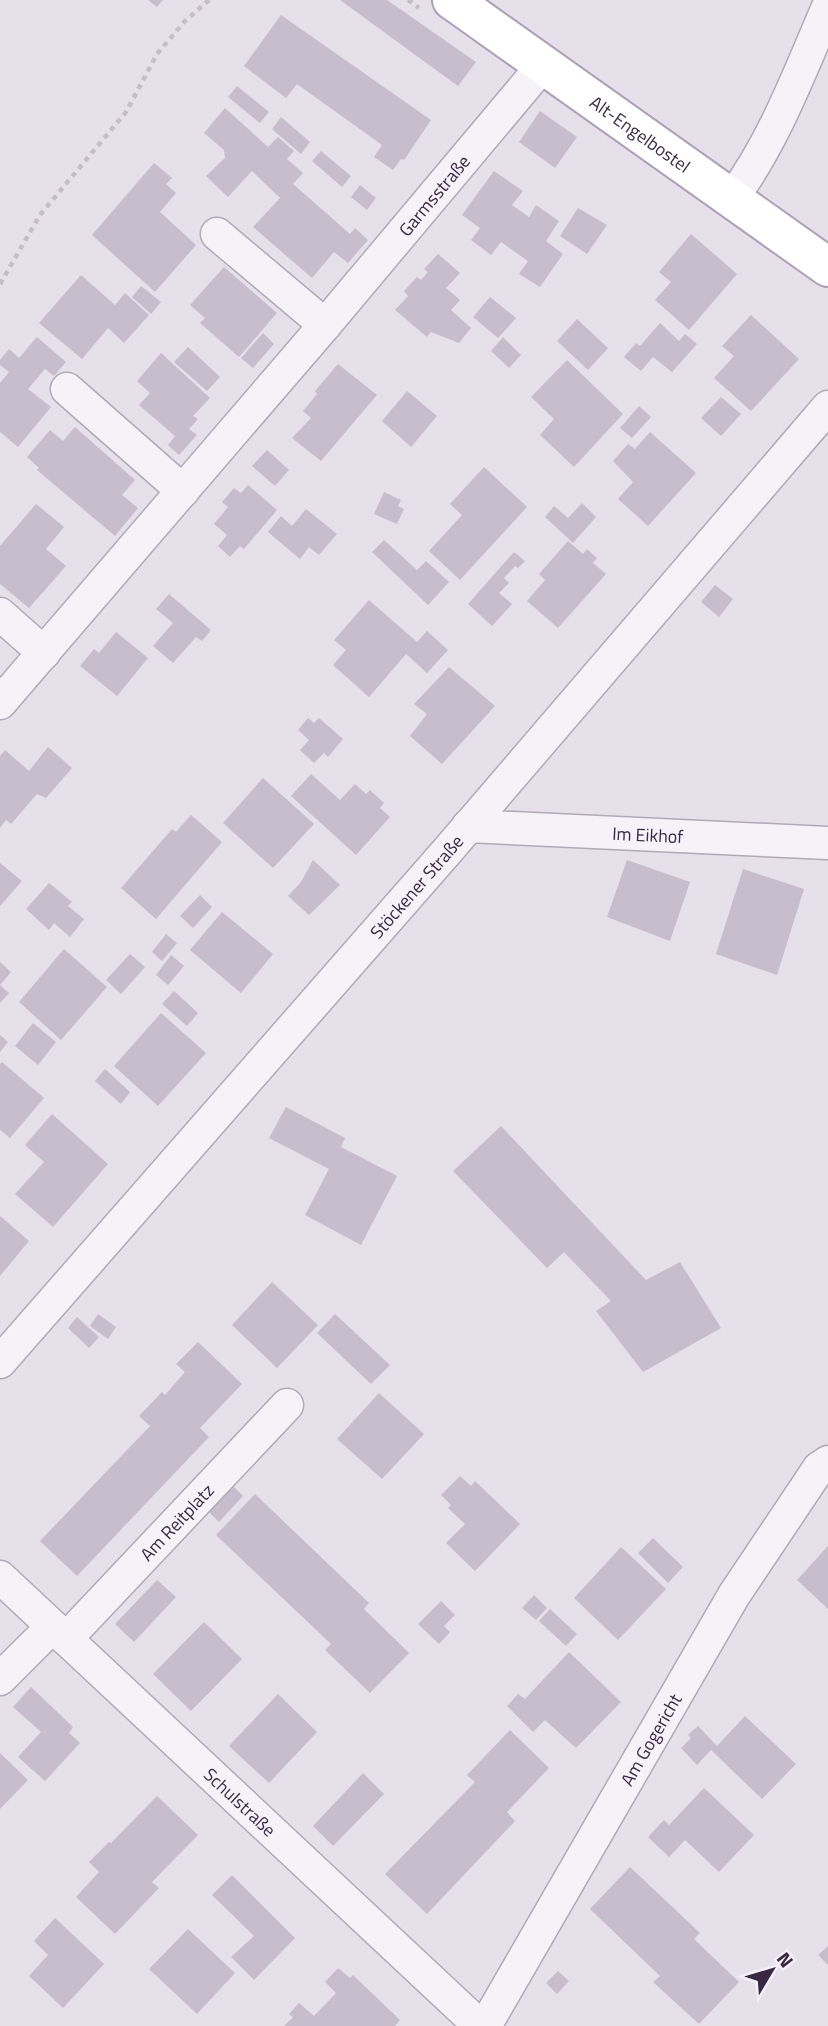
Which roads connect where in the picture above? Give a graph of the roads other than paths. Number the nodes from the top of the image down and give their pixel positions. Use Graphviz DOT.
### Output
graph roads {
  1 [pos="452,0"];
  2 [pos="828,7"];
  3 [pos="544,64"];
  4 [pos="733,198"];
  5 [pos="217,234"];
  6 [pos="828,267"];
  7 [pos="325,325"];
  8 [pos="67,389"];
  9 [pos="828,407"];
  10 [pos="183,491"];
  11 [pos="0,614"];
  12 [pos="44,653"];
  13 [pos="0,703"];
  14 [pos="468,826"];
  15 [pos="828,843"];
  16 [pos="0,1362"];
  17 [pos="287,1405"];
  18 [pos="828,1462"];
  19 [pos="0,1577"];
  20 [pos="59,1633"];
  21 [pos="0,1679"];
  22 [pos="483,2026"];
  1 -- 3 [label="main road, Alt-Engelbostel"];
  2 -- 4 [label="street"];
  3 -- 4 [label="main road, Alt-Engelbostel"];
  3 -- 7 [label="street, Garmsstraße"];
  4 -- 6 [label="main road, Alt-Engelbostel"];
  5 -- 7 [label="street"];
  7 -- 10 [label="street, Garmsstraße"];
  8 -- 10 [label="street"];
  9 -- 14 [label="street, Stöckener Straße"];
  10 -- 12 [label="street, Garmsstraße"];
  11 -- 12 [label="street"];
  12 -- 13 [label="street, Garmsstraße"];
  14 -- 15 [label="street, Im Eikhof"];
  14 -- 16 [label="street, Stöckener Straße"];
  17 -- 20 [label="street, Am Reitplatz"];
  18 -- 22 [label="street, Am Gogericht"];
  19 -- 20 [label="street, Schulstraße"];
  20 -- 21 [label="street, Am Reitplatz"];
  20 -- 22 [label="street, Schulstraße"];
}
